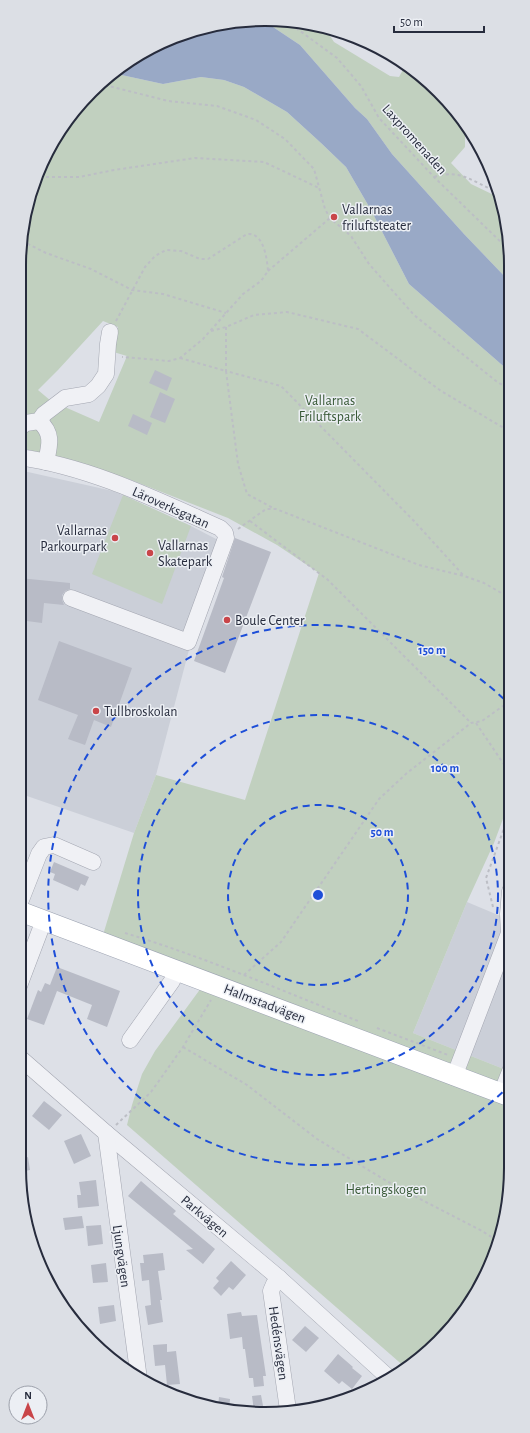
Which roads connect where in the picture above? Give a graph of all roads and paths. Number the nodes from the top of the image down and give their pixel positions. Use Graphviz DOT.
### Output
graph roads {
  1 [pos="296,28"];
  2 [pos="107,85"];
  3 [pos="43,176"];
  4 [pos="434,177"];
  5 [pos="319,188"];
  6 [pos="491,189"];
  7 [pos="330,218"];
  8 [pos="27,244"];
  9 [pos="503,244"];
  10 [pos="268,271"];
  11 [pos="132,290"];
  12 [pos="226,313"];
  13 [pos="226,327"];
  14 [pos="110,332"];
  15 [pos="210,332"];
  16 [pos="107,356"];
  17 [pos="180,358"];
  18 [pos="226,371"];
  19 [pos="504,386"];
  20 [pos="39,420"];
  21 [pos="26,423"];
  22 [pos="504,427"];
  23 [pos="26,458"];
  24 [pos="46,462"];
  25 [pos="276,509"];
  26 [pos="250,521"];
  27 [pos="226,538"];
  28 [pos="464,576"];
  29 [pos="504,595"];
  30 [pos="71,598"];
  31 [pos="504,705"];
  32 [pos="471,723"];
  33 [pos="476,723"];
  34 [pos="504,765"];
  35 [pos="504,828"];
  36 [pos="93,862"];
  37 [pos="26,888"];
  38 [pos="493,907"];
  39 [pos="26,914"];
  40 [pos="44,920"];
  41 [pos="122,932"];
  42 [pos="504,946"];
  43 [pos="26,968"];
  44 [pos="177,970"];
  45 [pos="244,975"];
  46 [pos="211,999"];
  47 [pos="358,1021"];
  48 [pos="372,1026"];
  49 [pos="130,1040"];
  50 [pos="183,1048"];
  51 [pos="26,1063"];
  52 [pos="457,1068"];
  53 [pos="504,1095"];
  54 [pos="106,1133"];
  55 [pos="493,1238"];
  56 [pos="279,1278"];
  57 [pos="138,1371"];
  58 [pos="385,1374"];
  59 [pos="287,1406"];
  1 -- 4 [label="path, Laxpromenaden"];
  2 -- 5 [label="path"];
  3 -- 5 [label="path"];
  4 -- 6 [label="path"];
  4 -- 9 [label="path, Laxpromenaden"];
  5 -- 7 [label="path"];
  7 -- 10 [label="path"];
  7 -- 19 [label="path"];
  8 -- 11 [label="path"];
  10 -- 11 [label="path"];
  10 -- 12 [label="path"];
  11 -- 12 [label="path"];
  11 -- 14 [label="path"];
  12 -- 15 [label="path"];
  13 -- 15 [label="path"];
  13 -- 18 [label="path"];
  13 -- 22 [label="path"];
  14 -- 16 [label="street"];
  15 -- 17 [label="path"];
  16 -- 17 [label="path"];
  16 -- 20 [label="street"];
  17 -- 18 [label="path"];
  18 -- 25 [label="path"];
  18 -- 28 [label="path"];
  20 -- 21 [label="street"];
  20 -- 24 [label="street"];
  23 -- 24 [label="street, Läroverksgatan"];
  24 -- 27 [label="street, Läroverksgatan"];
  25 -- 26 [label="path"];
  25 -- 28 [label="path"];
  26 -- 27 [label="path"];
  26 -- 32 [label="path"];
  27 -- 30 [label="street"];
  28 -- 29 [label="path"];
  31 -- 33 [label="path"];
  32 -- 33 [label="path"];
  32 -- 45 [label="path"];
  33 -- 34 [label="path"];
  35 -- 38 [label="path"];
  36 -- 37 [label="street"];
  39 -- 40 [label="main road, Halmstadvägen"];
  40 -- 43 [label="street"];
  40 -- 44 [label="main road, Halmstadvägen"];
  41 -- 45 [label="path"];
  42 -- 52 [label="street"];
  44 -- 49 [label="street"];
  44 -- 52 [label="main road, Halmstadvägen"];
  45 -- 47 [label="path"];
  46 -- 50 [label="path"];
  48 -- 52 [label="path"];
  50 -- 54 [label="path"];
  50 -- 55 [label="path"];
  51 -- 54 [label="street, Parkvägen"];
  52 -- 53 [label="main road, Halmstadvägen"];
  54 -- 56 [label="street, Parkvägen"];
  54 -- 57 [label="street, Ljungvägen"];
  56 -- 58 [label="street, Parkvägen"];
  56 -- 59 [label="street, Hedénsvägen"];
}
